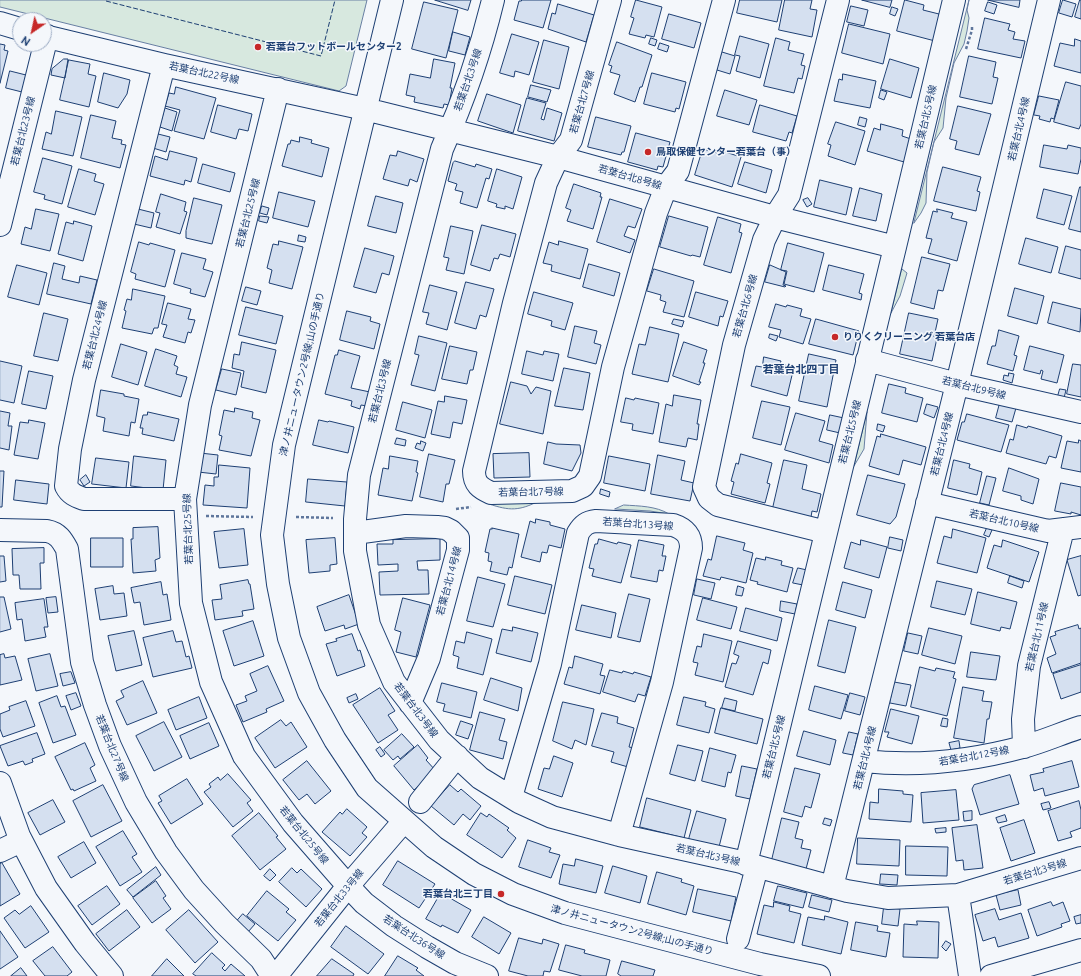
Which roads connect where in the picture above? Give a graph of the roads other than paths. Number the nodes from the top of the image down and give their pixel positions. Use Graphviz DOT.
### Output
graph roads {
  1 [pos="392,0"];
  2 [pos="493,0"];
  3 [pos="610,0"];
  4 [pos="724,0"];
  5 [pos="838,0"];
  6 [pos="954,0"];
  7 [pos="1049,0"];
  8 [pos="0,23"];
  9 [pos="12,27"];
  10 [pos="52,38"];
  11 [pos="41,52"];
  12 [pos="164,65"];
  13 [pos="278,89"];
  14 [pos="365,109"];
  15 [pos="450,131"];
  16 [pos="558,157"];
  17 [pos="666,187"];
  18 [pos="775,217"];
  19 [pos="0,225"];
  20 [pos="896,247"];
  21 [pos="867,360"];
  22 [pos="957,384"];
  23 [pos="1081,412"];
  24 [pos="927,503"];
  25 [pos="185,507"];
  26 [pos="355,526"];
  27 [pos="1072,528"];
  28 [pos="0,530"];
  29 [pos="826,532"];
  30 [pos="410,703"];
  31 [pos="1081,727"];
  32 [pos="1024,747"];
  33 [pos="457,756"];
  34 [pos="864,761"];
  35 [pos="0,783"];
  36 [pos="511,797"];
  37 [pos="420,802"];
  38 [pos="404,821"];
  39 [pos="619,835"];
  40 [pos="21,841"];
  41 [pos="0,851"];
  42 [pos="1081,858"];
  43 [pos="751,865"];
  44 [pos="348,886"];
  45 [pos="832,887"];
  46 [pos="958,895"];
  47 [pos="738,939"];
  48 [pos="1081,950"];
  49 [pos="112,976"];
  50 [pos="272,976"];
  51 [pos="276,976"];
  52 [pos="487,976"];
  53 [pos="819,976"];
  54 [pos="970,976"];
  55 [pos="990,976"];
  1 -- 14 [label="street, 津ノ井ニュータウン2号線;山の手通り"];
  2 -- 15 [label="street, 若葉台北3号線"];
  3 -- 16 [label="street, 若葉台北7号線"];
  4 -- 17 [label="street, 若葉台北7号線"];
  5 -- 18 [label="street, 若葉台北6号線"];
  6 -- 20 [label="street, 若葉台北5号線"];
  7 -- 22 [label="street, 若葉台北4号線"];
  8 -- 9 [label="street"];
  10 -- 12 [label="street, 若葉台北22号線"];
  11 -- 19 [label="street, 若葉台北23号線"];
  12 -- 13 [label="street, 若葉台北22号線"];
  12 -- 25 [label="street, 若葉台北24号線"];
  13 -- 14 [label="street, 若葉台北22号線"];
  13 -- 25 [label="street, 若葉台北25号線"];
  14 -- 15 [label="street, 若葉台北8号線"];
  14 -- 38 [label="street, 津ノ井ニュータウン2号線;山の手通り"];
  15 -- 16 [label="street, 若葉台北8号線"];
  15 -- 26 [label="street, 若葉台北3号線"];
  16 -- 17 [label="street, 若葉台北8号線"];
  16 -- 17 [label="street, 若葉台北7号線"];
  17 -- 18 [label="street, 若葉台北8号線"];
  18 -- 20 [label="street, 若葉台北8号線"];
  18 -- 29 [label="street, 若葉台北6号線"];
  20 -- 21 [label="street, 若葉台北5号線"];
  21 -- 22 [label="street, 若葉台北9号線"];
  21 -- 29 [label="street, 若葉台北5号線"];
  22 -- 23 [label="street, 若葉台北9号線"];
  22 -- 24 [label="street, 若葉台北4号線"];
  24 -- 27 [label="street, 若葉台北10号線"];
  24 -- 34 [label="street, 若葉台北4号線"];
  25 -- 44 [label="street, 若葉台北25号線"];
  26 -- 30 [label="street, 若葉台北3号線"];
  26 -- 30 [label="street, 若葉台北14号線"];
  27 -- 32 [label="street, 若葉台北11号線"];
  28 -- 50 [label="street, 若葉台北27号線"];
  29 -- 43 [label="street, 若葉台北5号線"];
  30 -- 33 [label="street, 若葉台北3号線"];
  31 -- 32 [label="street, 若葉台北12号線"];
  32 -- 34 [label="street, 若葉台北12号線"];
  33 -- 36 [label="street, 若葉台北3号線"];
  33 -- 37 [label="street"];
  34 -- 45 [label="street, 若葉台北4号線"];
  35 -- 40 [label="street"];
  36 -- 39 [label="street, 若葉台北3号線"];
  36 -- 39 [label="street, 若葉台北13号線"];
  38 -- 44 [label="street, 若葉台北33号線"];
  38 -- 53 [label="street, 津ノ井ニュータウン2号線;山の手通り"];
  39 -- 43 [label="street, 若葉台北3号線"];
  40 -- 41 [label="street"];
  40 -- 49 [label="street"];
  42 -- 46 [label="street, 若葉台北3号線"];
  43 -- 45 [label="street, 若葉台北3号線"];
  43 -- 47 [label="street, 若葉台北5号線"];
  44 -- 51 [label="street, 若葉台北33号線"];
  44 -- 52 [label="street, 若葉台北36号線"];
  45 -- 46 [label="street, 若葉台北3号線"];
  46 -- 54 [label="street"];
  48 -- 55 [label="street"];
}
